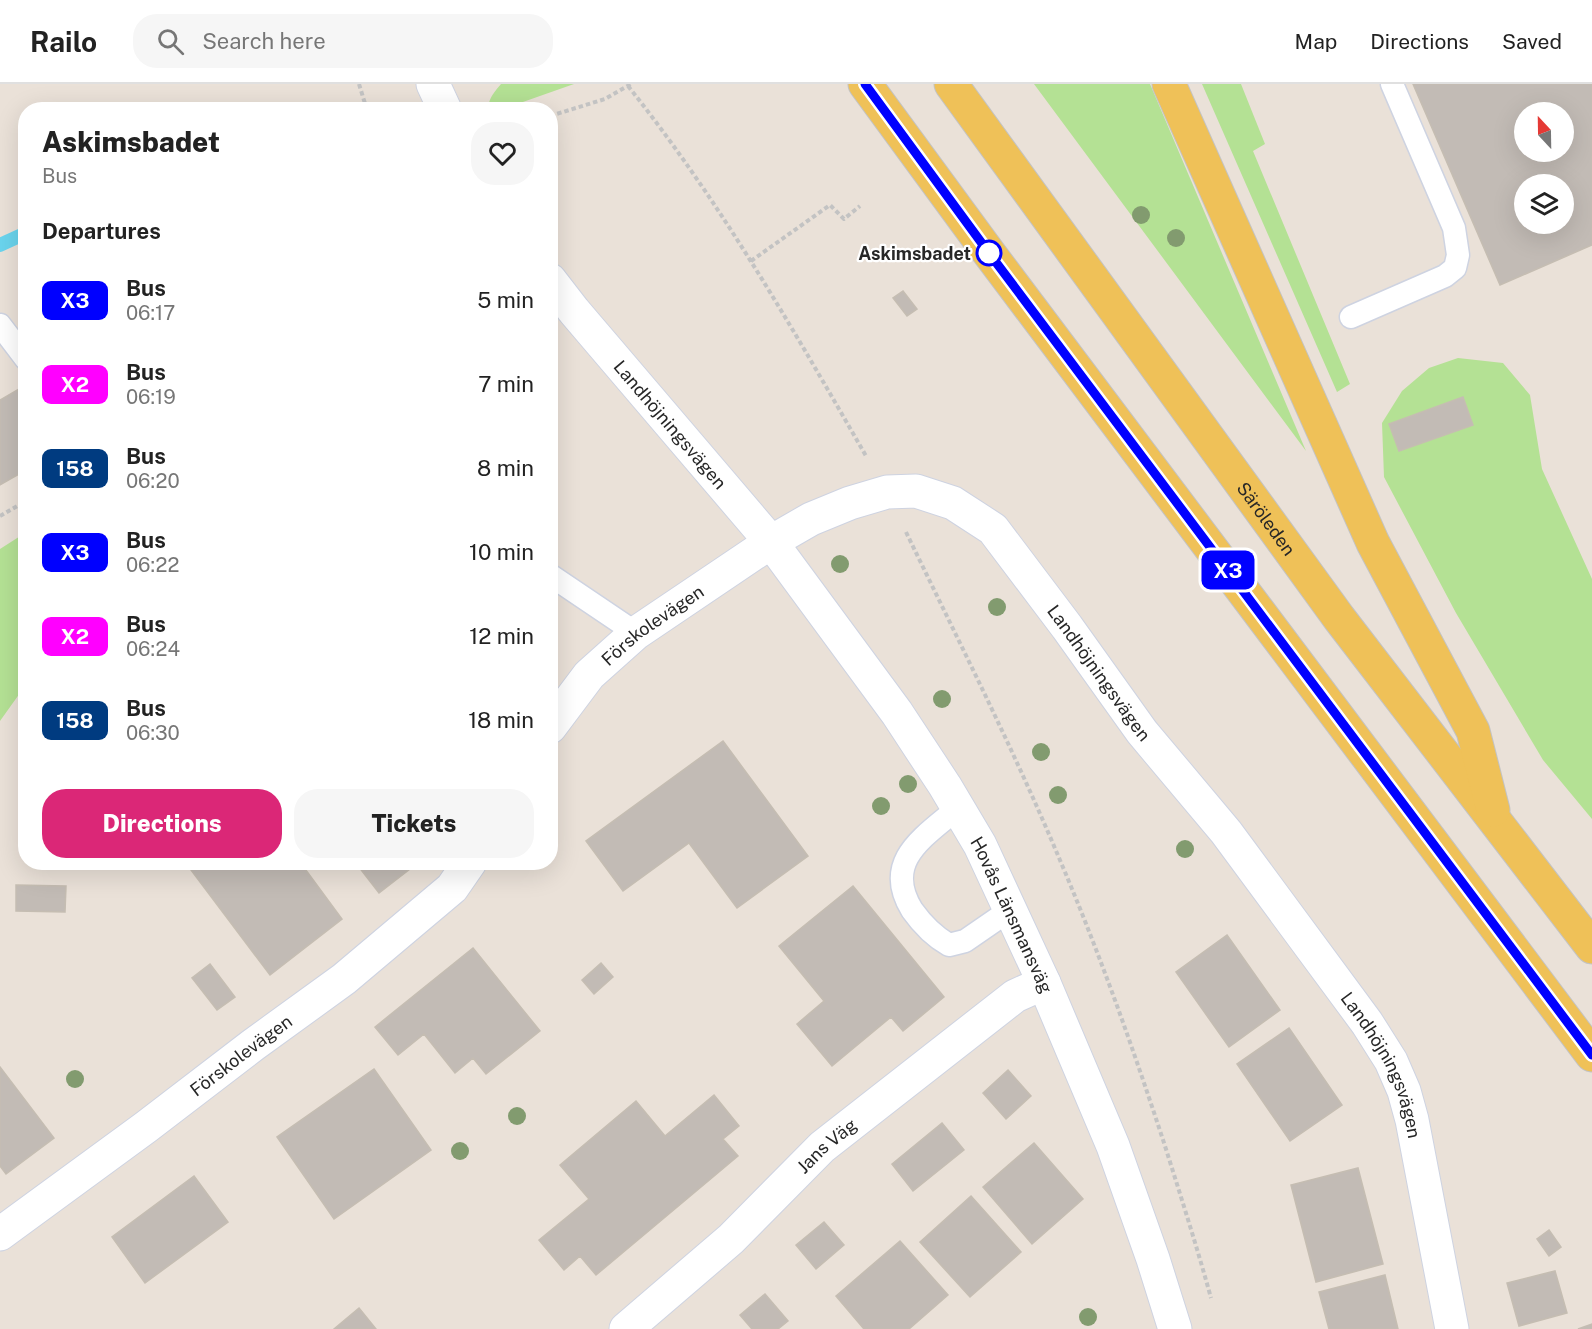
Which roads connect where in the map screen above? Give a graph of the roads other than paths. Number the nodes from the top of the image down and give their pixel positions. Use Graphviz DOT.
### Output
graph roads {
  1 [pos="433,84"];
  2 [pos="865,84"];
  3 [pos="951,84"];
  4 [pos="1169,84"];
  5 [pos="1392,84"];
  6 [pos="441,102"];
  7 [pos="558,290"];
  8 [pos="1351,317"];
  9 [pos="0,325"];
  10 [pos="18,349"];
  11 [pos="771,542"];
  12 [pos="558,580"];
  13 [pos="636,633"];
  14 [pos="558,711"];
  15 [pos="958,808"];
  16 [pos="1496,824"];
  17 [pos="464,870"];
  18 [pos="1010,910"];
  19 [pos="1592,947"];
  20 [pos="1044,983"];
  21 [pos="1592,1055"];
  22 [pos="0,1234"];
  23 [pos="626,1329"];
  24 [pos="1175,1329"];
  25 [pos="1452,1329"];
  1 -- 6 [label="street"];
  2 -- 21 [label="main road"];
  3 -- 16 [label="main road, Säröleden"];
  4 -- 16 [label="main road"];
  5 -- 8 [label="lane"];
  7 -- 11 [label="street, Landhöjningsvägen"];
  9 -- 10 [label="lane"];
  11 -- 13 [label="street, Förskolevägen"];
  11 -- 15 [label="street, Hovås Länsmansväg"];
  11 -- 25 [label="street, Landhöjningsvägen"];
  12 -- 13 [label="lane"];
  13 -- 14 [label="street, Förskolevägen"];
  15 -- 18 [label="street, Hovås Länsmansväg"];
  15 -- 18 [label="lane"];
  16 -- 19 [label="main road, Säröleden"];
  17 -- 22 [label="street, Förskolevägen"];
  18 -- 20 [label="street, Hovås Länsmansväg"];
  20 -- 23 [label="street, Jans Väg"];
  20 -- 24 [label="street, Hovås Länsmansväg"];
}
